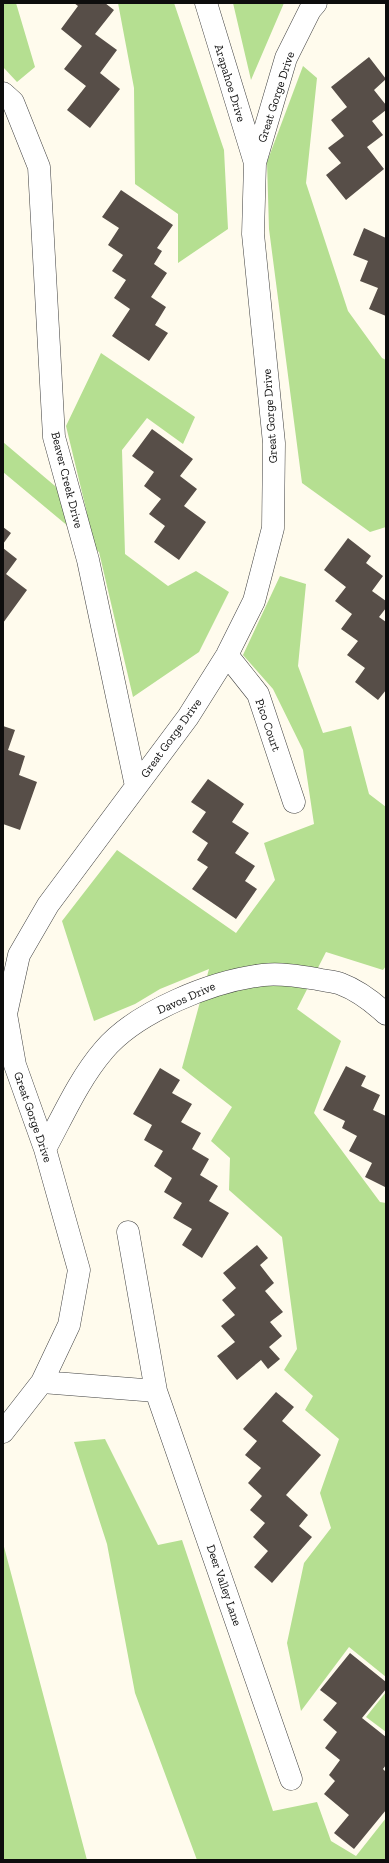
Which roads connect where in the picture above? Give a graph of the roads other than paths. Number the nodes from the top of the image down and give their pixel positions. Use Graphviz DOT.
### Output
graph roads {
  1 [pos="206,3"];
  2 [pos="316,3"];
  3 [pos="3,93"];
  4 [pos="255,163"];
  5 [pos="227,655"];
  6 [pos="136,786"];
  7 [pos="294,802"];
  8 [pos="386,1014"];
  9 [pos="45,1149"];
  10 [pos="128,1232"];
  11 [pos="42,1382"];
  12 [pos="156,1391"];
  13 [pos="3,1432"];
  14 [pos="291,1779"];
  1 -- 4 [label="street, Arapahoe Drive"];
  2 -- 4 [label="street, Great Gorge Drive"];
  3 -- 6 [label="street, Beaver Creek Drive"];
  4 -- 5 [label="street, Great Gorge Drive"];
  5 -- 6 [label="street, Great Gorge Drive"];
  5 -- 7 [label="street, Pico Court"];
  6 -- 9 [label="street, Great Gorge Drive"];
  8 -- 9 [label="street, Davos Drive"];
  9 -- 11 [label="street, Great Gorge Drive"];
  10 -- 12 [label="street, Deer Valley Lane"];
  11 -- 12 [label="street"];
  11 -- 13 [label="street, Great Gorge Drive"];
  12 -- 14 [label="street, Deer Valley Lane"];
}
